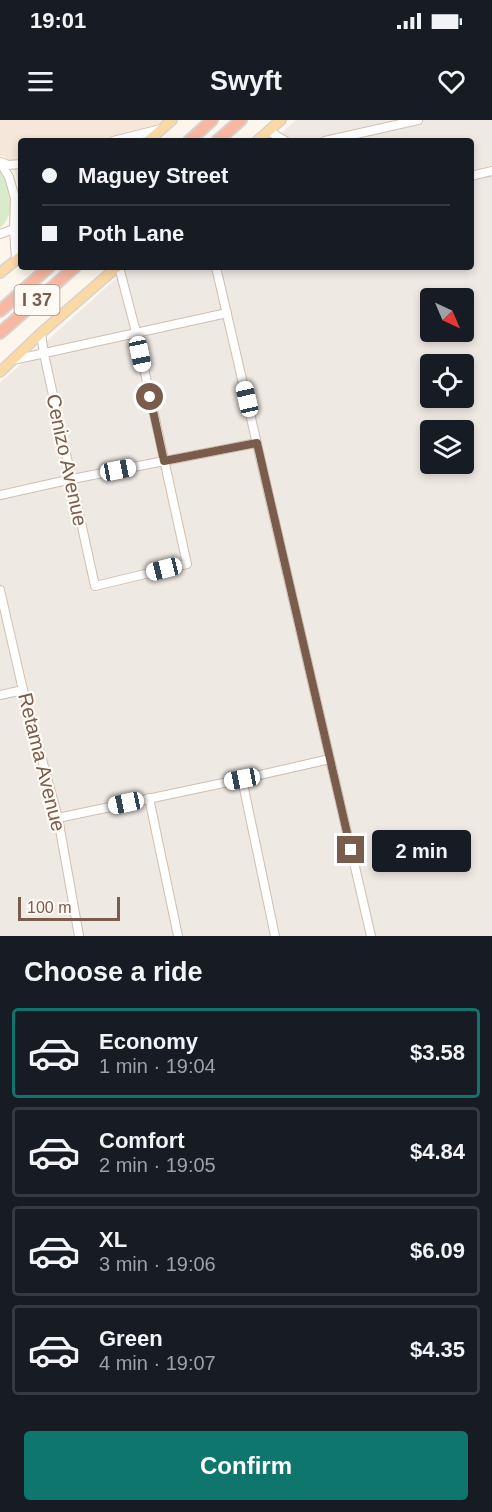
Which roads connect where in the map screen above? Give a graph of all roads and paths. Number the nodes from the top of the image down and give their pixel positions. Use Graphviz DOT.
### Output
graph roads {
  1 [pos="172,120"];
  2 [pos="212,120"];
  3 [pos="241,120"];
  4 [pos="281,120"];
  5 [pos="380,120"];
  6 [pos="418,120"];
  7 [pos="161,129"];
  8 [pos="376,129"];
  9 [pos="269,131"];
  10 [pos="125,138"];
  11 [pos="151,138"];
  12 [pos="192,138"];
  13 [pos="220,138"];
  14 [pos="261,138"];
  15 [pos="280,138"];
  16 [pos="338,138"];
  17 [pos="0,162"];
  18 [pos="18,165"];
  19 [pos="492,171"];
  20 [pos="474,175"];
  21 [pos="18,230"];
  22 [pos="0,234"];
  23 [pos="18,259"];
  24 [pos="43,270"];
  25 [pos="45,270"];
  26 [pos="72,270"];
  27 [pos="114,270"];
  28 [pos="119,270"];
  29 [pos="217,270"];
  30 [pos="0,273"];
  31 [pos="0,301"];
  32 [pos="0,311"];
  33 [pos="227,313"];
  34 [pos="136,332"];
  35 [pos="0,333"];
  36 [pos="41,333"];
  37 [pos="44,354"];
  38 [pos="13,360"];
  39 [pos="0,372"];
  40 [pos="257,443"];
  41 [pos="164,461"];
  42 [pos="72,479"];
  43 [pos="0,495"];
  44 [pos="0,590"];
  45 [pos="23,690"];
  46 [pos="0,695"];
  47 [pos="330,759"];
  48 [pos="242,779"];
  49 [pos="148,798"];
  50 [pos="58,818"];
  51 [pos="79,936"];
  52 [pos="177,936"];
  53 [pos="275,936"];
  54 [pos="371,936"];
  1 -- 7 [label="main road"];
  2 -- 12 [label="highway"];
  3 -- 13 [label="highway"];
  4 -- 9 [label="main road"];
  5 -- 8 [label="street"];
  6 -- 8 [label="street"];
  7 -- 10 [label="street"];
  7 -- 11 [label="main road"];
  8 -- 16 [label="street"];
  9 -- 14 [label="main road"];
  9 -- 15 [label="street"];
  17 -- 18 [label="street"];
  17 -- 21 [label="street"];
  19 -- 20 [label="street"];
  21 -- 22 [label="street"];
  23 -- 30 [label="main road"];
  24 -- 31 [label="highway"];
  25 -- 32 [label="highway, I 37"];
  26 -- 35 [label="highway, I 37"];
  27 -- 36 [label="main road"];
  28 -- 34 [label="street"];
  29 -- 33 [label="street"];
  33 -- 34 [label="street"];
  33 -- 40 [label="street"];
  34 -- 37 [label="street"];
  34 -- 41 [label="street"];
  36 -- 37 [label="street, Cenizo Avenue"];
  36 -- 38 [label="main road"];
  37 -- 38 [label="street"];
  37 -- 42 [label="street, Cenizo Avenue"];
  38 -- 39 [label="main road"];
  40 -- 41 [label="street"];
  40 -- 47 [label="street"];
  41 -- 42 [label="street"];
  41 -- 42 [label="street, Cenizo Avenue"];
  42 -- 43 [label="street"];
  44 -- 45 [label="street, Retama Avenue"];
  45 -- 46 [label="street"];
  45 -- 50 [label="street, Retama Avenue"];
  47 -- 48 [label="street"];
  47 -- 54 [label="street"];
  48 -- 49 [label="street"];
  48 -- 53 [label="street"];
  49 -- 50 [label="street"];
  49 -- 52 [label="street"];
  50 -- 51 [label="street, Retama Avenue"];
}
